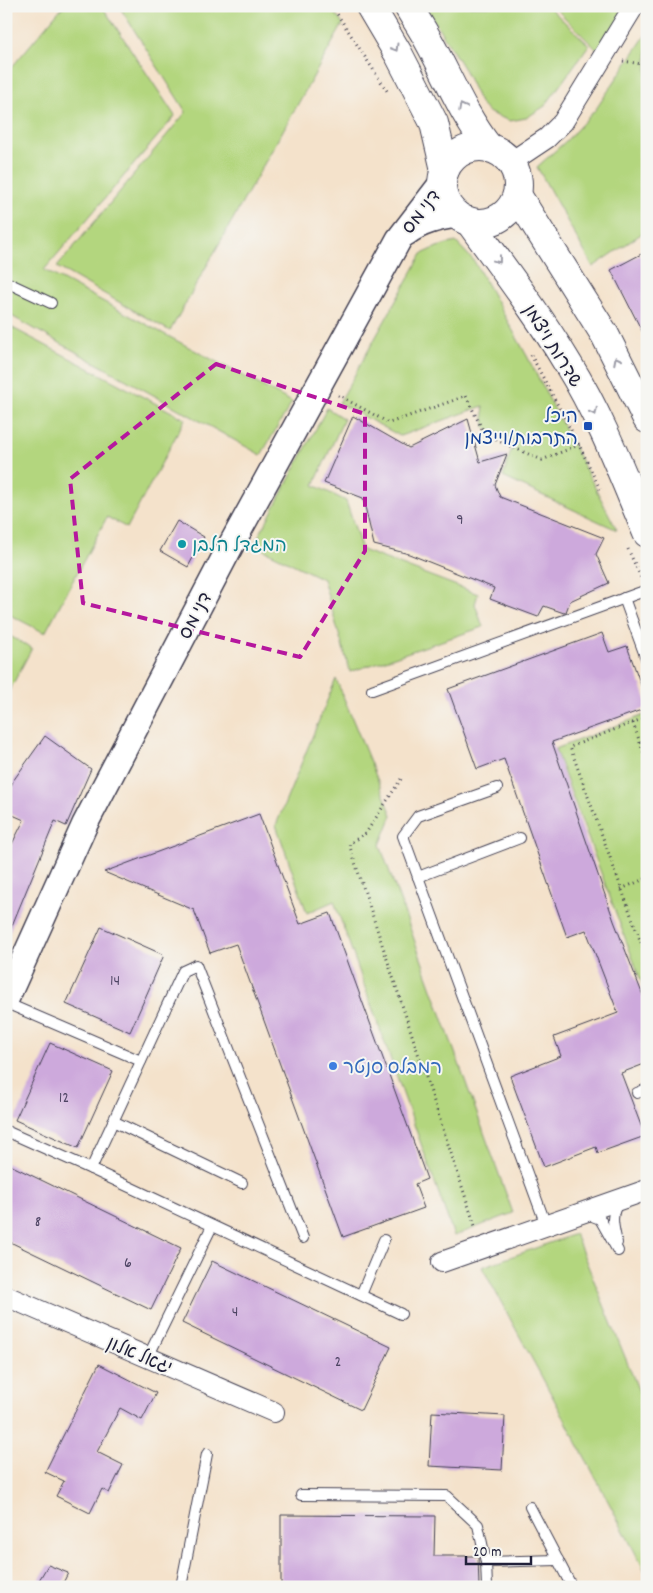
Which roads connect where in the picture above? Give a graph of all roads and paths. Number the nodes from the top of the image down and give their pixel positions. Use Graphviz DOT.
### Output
graph roads {
  1 [pos="332,6"];
  2 [pos="370,6"];
  3 [pos="408,6"];
  4 [pos="634,6"];
  5 [pos="425,105"];
  6 [pos="500,155"];
  7 [pos="444,176"];
  8 [pos="517,195"];
  9 [pos="463,218"];
  10 [pos="399,239"];
  11 [pos="6,282"];
  12 [pos="51,304"];
  13 [pos="529,351"];
  14 [pos="318,384"];
  15 [pos="647,419"];
  16 [pos="605,434"];
  17 [pos="580,445"];
  18 [pos="600,490"];
  19 [pos="636,539"];
  20 [pos="647,590"];
  21 [pos="624,598"];
  22 [pos="647,661"];
  23 [pos="372,690"];
  24 [pos="647,718"];
  25 [pos="633,723"];
  26 [pos="647,762"];
  27 [pos="401,779"];
  28 [pos="497,788"];
  29 [pos="520,838"];
  30 [pos="418,877"];
  31 [pos="647,878"];
  32 [pos="621,889"];
  33 [pos="647,959"];
  34 [pos="6,1001"];
  35 [pos="141,1061"];
  36 [pos="113,1120"];
  37 [pos="6,1131"];
  38 [pos="91,1170"];
  39 [pos="242,1183"];
  40 [pos="647,1190"];
  41 [pos="621,1199"];
  42 [pos="581,1213"];
  43 [pos="546,1225"];
  44 [pos="212,1226"];
  45 [pos="303,1238"];
  46 [pos="384,1240"];
  47 [pos="482,1248"];
  48 [pos="442,1262"];
  49 [pos="361,1295"];
  50 [pos="6,1296"];
  51 [pos="400,1314"];
  52 [pos="148,1358"];
  53 [pos="274,1412"];
  54 [pos="208,1454"];
  55 [pos="301,1495"];
  56 [pos="530,1507"];
  57 [pos="558,1560"];
  58 [pos="486,1562"];
  59 [pos="181,1587"];
  60 [pos="487,1587"];
  61 [pos="572,1587"];
  1 -- 5 [label="path"];
  2 -- 5 [label="main road, one-way"];
  6 -- 3 [label="main road, one-way"];
  4 -- 6 [label="street"];
  5 -- 7 [label="main road"];
  6 -- 7 [label="main road"];
  6 -- 8 [label="main road"];
  7 -- 9 [label="main road"];
  7 -- 10 [label="street, דני מס"];
  8 -- 9 [label="main road"];
  15 -- 8 [label="main road, one-way"];
  9 -- 10 [label="street, דני מס"];
  9 -- 16 [label="main road, שדרות ויצמן, one-way"];
  10 -- 14 [label="street, דני מס"];
  11 -- 12 [label="lane"];
  13 -- 17 [label="path"];
  14 -- 17 [label="path"];
  14 -- 34 [label="street, דני מס"];
  16 -- 17 [label="path"];
  16 -- 19 [label="main road, שדרות ויצמן"];
  17 -- 18 [label="path"];
  19 -- 20 [label="path"];
  20 -- 21 [label="lane"];
  21 -- 22 [label="lane"];
  21 -- 23 [label="lane"];
  24 -- 25 [label="path"];
  25 -- 26 [label="path"];
  25 -- 32 [label="path"];
  27 -- 47 [label="path"];
  28 -- 30 [label="lane"];
  29 -- 30 [label="lane"];
  30 -- 43 [label="lane"];
  31 -- 32 [label="path"];
  32 -- 33 [label="path"];
  34 -- 35 [label="lane"];
  35 -- 36 [label="lane"];
  35 -- 45 [label="lane"];
  36 -- 38 [label="lane"];
  36 -- 39 [label="lane"];
  37 -- 38 [label="lane"];
  38 -- 44 [label="lane"];
  40 -- 41 [label="street"];
  41 -- 42 [label="street"];
  41 -- 42 [label="lane"];
  42 -- 43 [label="street"];
  43 -- 47 [label="street"];
  44 -- 49 [label="lane"];
  44 -- 52 [label="lane"];
  46 -- 49 [label="lane"];
  47 -- 48 [label="street"];
  49 -- 51 [label="lane"];
  50 -- 52 [label="street, יגאל אלון"];
  52 -- 53 [label="street, יגאל אלון"];
  54 -- 59 [label="lane"];
  55 -- 58 [label="lane"];
  56 -- 57 [label="lane"];
  57 -- 58 [label="lane"];
  57 -- 61 [label="lane"];
  58 -- 60 [label="lane"];
}
